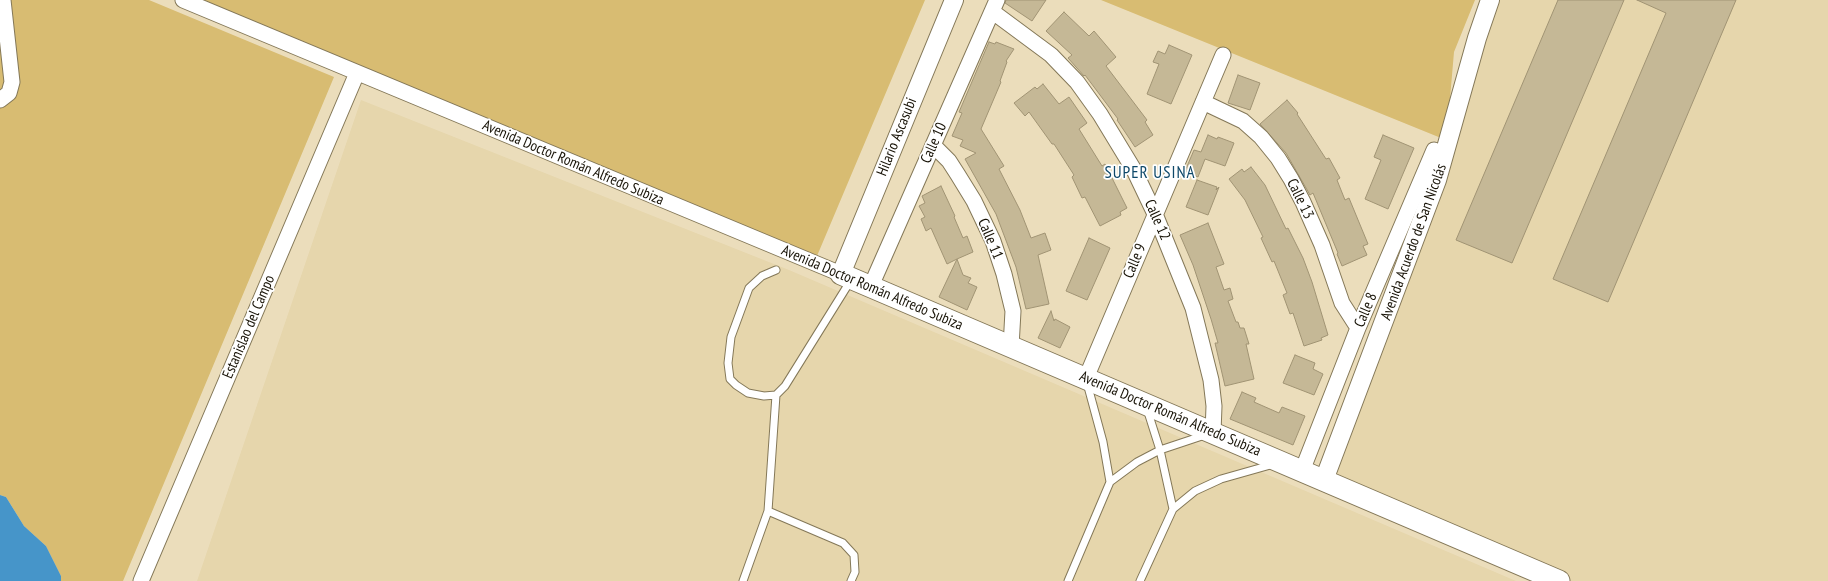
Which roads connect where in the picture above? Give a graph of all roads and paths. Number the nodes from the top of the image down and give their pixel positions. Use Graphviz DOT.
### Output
graph roads {
  1 [pos="2,0"];
  2 [pos="183,0"];
  3 [pos="954,0"];
  4 [pos="1490,0"];
  5 [pos="995,6"];
  6 [pos="1223,55"];
  7 [pos="357,73"];
  8 [pos="0,100"];
  9 [pos="1203,102"];
  10 [pos="933,145"];
  11 [pos="1434,150"];
  12 [pos="1156,214"];
  13 [pos="776,270"];
  14 [pos="846,276"];
  15 [pos="872,286"];
  16 [pos="1358,328"];
  17 [pos="1011,347"];
  18 [pos="1086,378"];
  19 [pos="776,395"];
  20 [pos="1146,404"];
  21 [pos="1213,433"];
  22 [pos="1160,450"];
  23 [pos="1282,462"];
  24 [pos="1302,471"];
  25 [pos="1324,480"];
  26 [pos="1110,482"];
  27 [pos="1173,509"];
  28 [pos="768,511"];
  29 [pos="141,581"];
  30 [pos="743,581"];
  31 [pos="851,581"];
  32 [pos="1068,581"];
  33 [pos="1140,581"];
  34 [pos="1559,581"];
  1 -- 8 [label="street"];
  2 -- 7 [label="street, Avenida Doctor Román Alfredo Subiza"];
  3 -- 14 [label="street, Hilario Ascasubi"];
  4 -- 25 [label="street, Avenida Acuerdo de San Nicolás"];
  5 -- 10 [label="street, Calle 10"];
  5 -- 12 [label="street, Calle 12"];
  6 -- 9 [label="street, Calle 9"];
  7 -- 14 [label="street, Avenida Doctor Román Alfredo Subiza"];
  7 -- 29 [label="street, Estanislao del Campo"];
  9 -- 12 [label="street, Calle 9"];
  9 -- 16 [label="street, Calle 13"];
  10 -- 15 [label="street, Calle 10"];
  10 -- 17 [label="street, Calle 11"];
  11 -- 16 [label="street, Calle 8"];
  12 -- 18 [label="street, Calle 9"];
  12 -- 21 [label="street, Calle 12"];
  13 -- 19 [label="lane"];
  14 -- 15 [label="main road, Avenida Doctor Román Alfredo Subiza"];
  14 -- 19 [label="lane"];
  15 -- 17 [label="main road, Avenida Doctor Román Alfredo Subiza"];
  16 -- 24 [label="street, Calle 8"];
  17 -- 18 [label="main road, Avenida Doctor Román Alfredo Subiza"];
  18 -- 20 [label="main road, Avenida Doctor Román Alfredo Subiza"];
  18 -- 26 [label="lane"];
  19 -- 28 [label="lane"];
  20 -- 21 [label="main road, Avenida Doctor Román Alfredo Subiza"];
  20 -- 22 [label="lane"];
  21 -- 22 [label="lane"];
  21 -- 23 [label="main road, Avenida Doctor Román Alfredo Subiza"];
  22 -- 26 [label="lane"];
  22 -- 27 [label="lane"];
  23 -- 24 [label="main road, Avenida Doctor Román Alfredo Subiza"];
  23 -- 27 [label="lane"];
  24 -- 25 [label="main road, Avenida Doctor Román Alfredo Subiza"];
  25 -- 34 [label="main road, Avenida Doctor Román Alfredo Subiza"];
  26 -- 32 [label="lane"];
  27 -- 33 [label="lane"];
  28 -- 30 [label="lane"];
  28 -- 31 [label="lane"];
}
